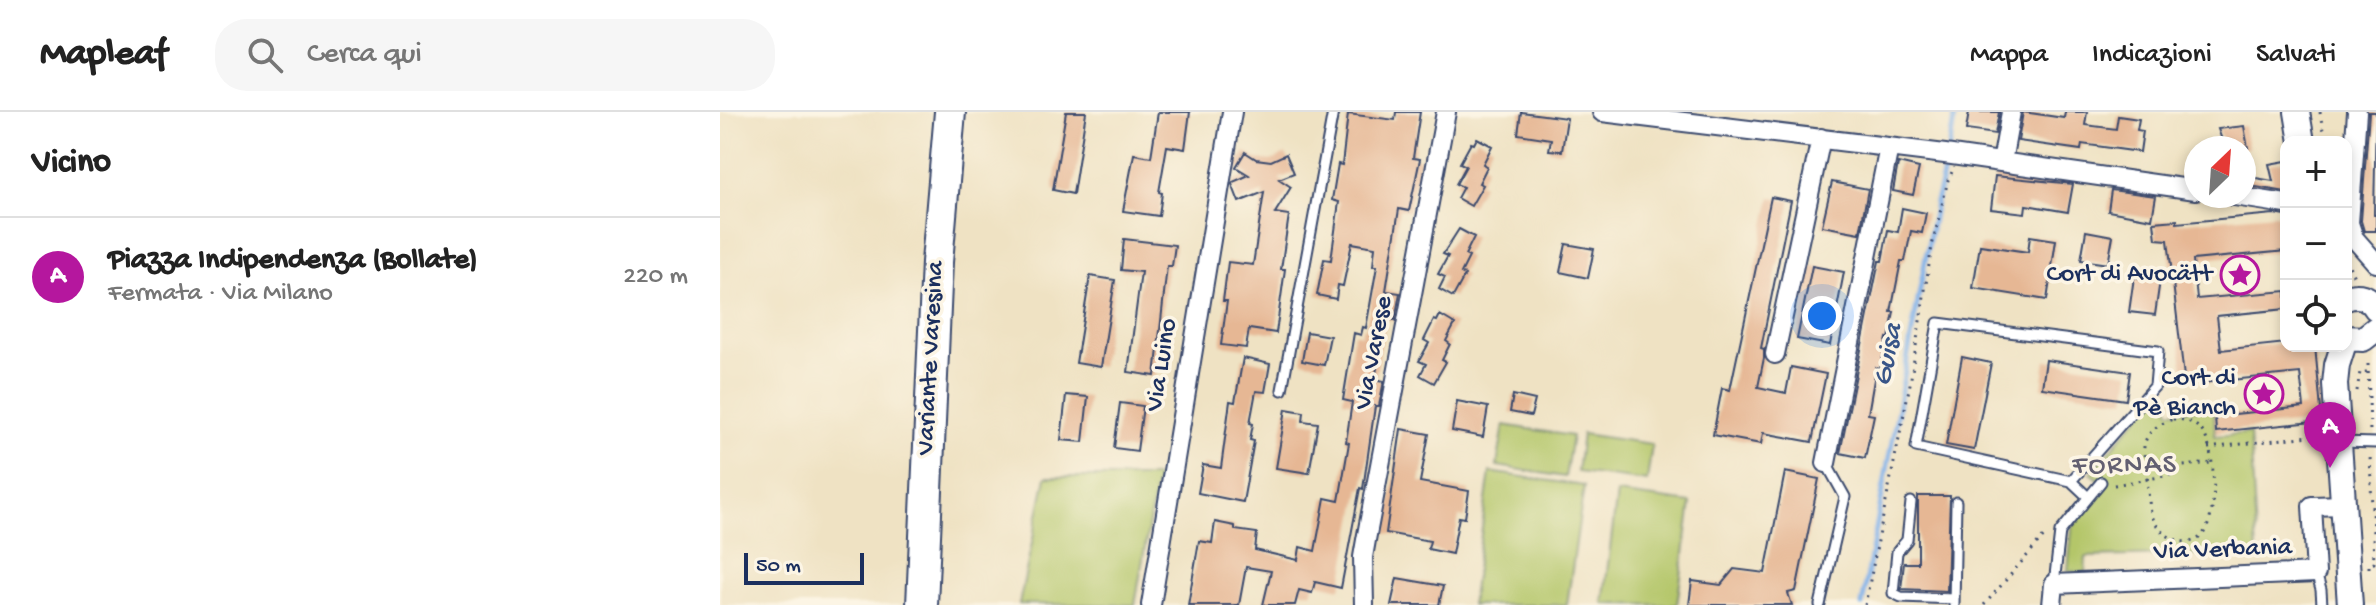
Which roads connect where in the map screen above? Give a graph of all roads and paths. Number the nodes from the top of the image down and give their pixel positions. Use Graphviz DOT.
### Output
graph roads {
  1 [pos="950,112"];
  2 [pos="1230,112"];
  3 [pos="1333,112"];
  4 [pos="1446,112"];
  5 [pos="1602,112"];
  6 [pos="2011,112"];
  7 [pos="2297,112"];
  8 [pos="2320,112"];
  9 [pos="2357,112"];
  10 [pos="2301,136"];
  11 [pos="2324,136"];
  12 [pos="1821,138"];
  13 [pos="1889,147"];
  14 [pos="1955,155"];
  15 [pos="2002,162"];
  16 [pos="2184,188"];
  17 [pos="2256,199"];
  18 [pos="2280,203"];
  19 [pos="2376,263"];
  20 [pos="2361,338"];
  21 [pos="1775,354"];
  22 [pos="2368,364"];
  23 [pos="1282,390"];
  24 [pos="2336,439"];
  25 [pos="2373,443"];
  26 [pos="2208,448"];
  27 [pos="1826,463"];
  28 [pos="2211,463"];
  29 [pos="2147,479"];
  30 [pos="2071,481"];
  31 [pos="2104,484"];
  32 [pos="2088,497"];
  33 [pos="1911,502"];
  34 [pos="1956,502"];
  35 [pos="2343,505"];
  36 [pos="2046,534"];
  37 [pos="2316,573"];
  38 [pos="2368,576"];
  39 [pos="2054,584"];
  40 [pos="1954,602"];
  41 [pos="922,605"];
  42 [pos="1151,605"];
  43 [pos="1364,605"];
  44 [pos="1820,605"];
  45 [pos="1865,605"];
  46 [pos="1984,605"];
  47 [pos="2052,605"];
  48 [pos="2322,605"];
  49 [pos="2350,605"];
  1 -- 41 [label="main road, Variante Varesina"];
  2 -- 42 [label="street, Via Luino"];
  3 -- 23 [label="lane"];
  4 -- 43 [label="street, Via Varese"];
  5 -- 12 [label="street"];
  6 -- 15 [label="street"];
  7 -- 10 [label="street"];
  8 -- 11 [label="path"];
  9 -- 19 [label="street"];
  12 -- 13 [label="street"];
  12 -- 21 [label="street"];
  13 -- 14 [label="street"];
  13 -- 27 [label="street"];
  14 -- 15 [label="street"];
  14 -- 45 [label="path"];
  15 -- 16 [label="street"];
  17 -- 18 [label="street"];
  20 -- 24 [label="street"];
  22 -- 25 [label="path"];
  24 -- 25 [label="lane"];
  24 -- 26 [label="path"];
  24 -- 35 [label="street"];
  25 -- 38 [label="path"];
  26 -- 28 [label="path"];
  26 -- 29 [label="path"];
  27 -- 44 [label="lane"];
  28 -- 29 [label="path"];
  28 -- 29 [label="path"];
  29 -- 31 [label="path"];
  30 -- 30 [label="lane"];
  30 -- 32 [label="lane"];
  31 -- 32 [label="lane"];
  32 -- 39 [label="lane"];
  33 -- 40 [label="lane"];
  34 -- 40 [label="lane"];
  35 -- 37 [label="street, Via Verbania"];
  35 -- 49 [label="street"];
  36 -- 46 [label="path"];
  37 -- 39 [label="street, Via Verbania"];
  37 -- 48 [label="lane"];
  39 -- 47 [label="street"];
}
